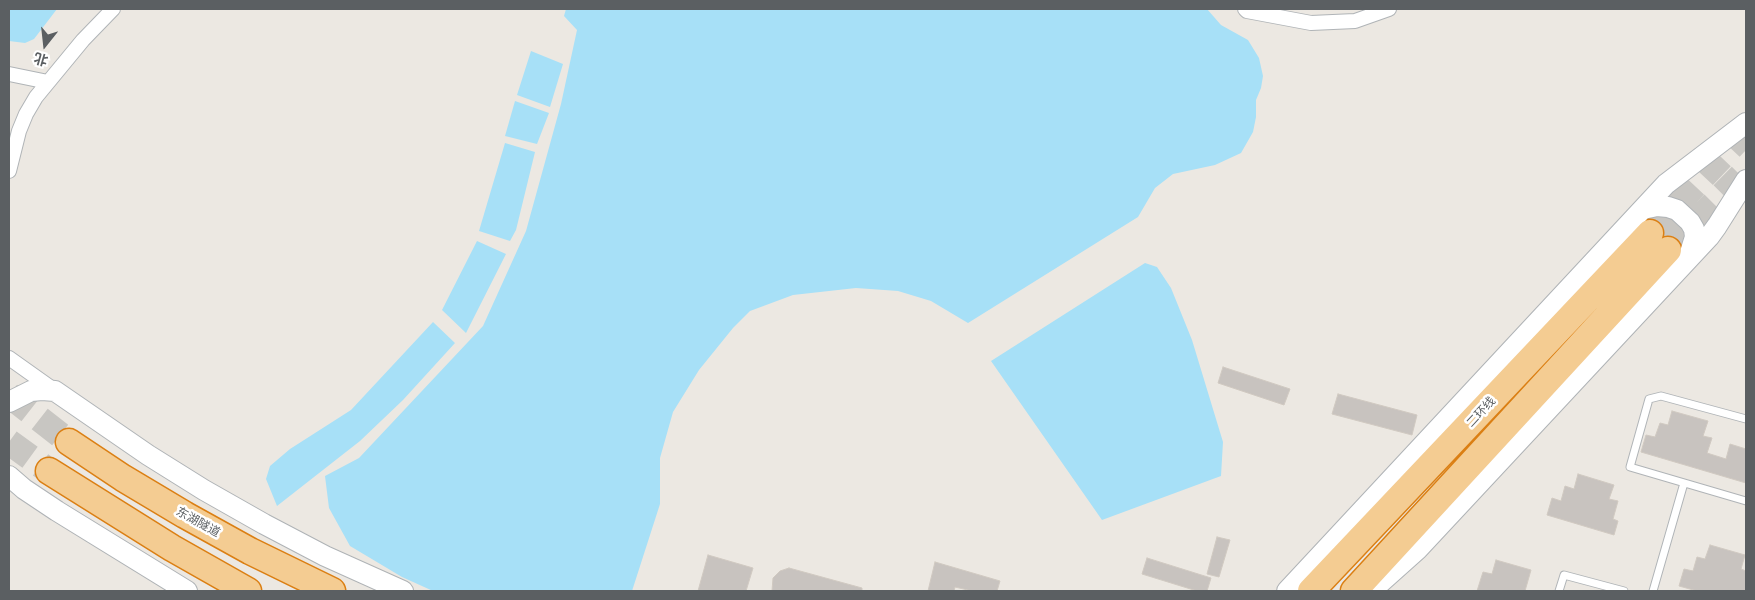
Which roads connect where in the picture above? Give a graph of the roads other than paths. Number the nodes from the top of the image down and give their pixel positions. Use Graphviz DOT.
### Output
graph roads {
  1 [pos="113,9"];
  2 [pos="1245,9"];
  3 [pos="1389,9"];
  4 [pos="9,74"];
  5 [pos="48,82"];
  6 [pos="1746,122"];
  7 [pos="9,171"];
  8 [pos="1746,180"];
  9 [pos="1662,238"];
  10 [pos="9,358"];
  11 [pos="54,391"];
  12 [pos="9,402"];
  13 [pos="1746,419"];
  14 [pos="69,442"];
  15 [pos="49,471"];
  16 [pos="9,476"];
  17 [pos="1684,483"];
  18 [pos="1746,501"];
  19 [pos="1354,519"];
  20 [pos="187,591"];
  21 [pos="248,591"];
  22 [pos="332,591"];
  23 [pos="402,591"];
  24 [pos="1287,591"];
  25 [pos="1305,591"];
  26 [pos="1311,591"];
  27 [pos="1354,591"];
  28 [pos="1371,591"];
  29 [pos="1559,591"];
  30 [pos="1624,591"];
  31 [pos="1653,591"];
  1 -- 5 [label="street"];
  2 -- 3 [label="street"];
  4 -- 5 [label="street"];
  5 -- 7 [label="street"];
  6 -- 9 [label="main road"];
  8 -- 9 [label="main road"];
  9 -- 19 [label="main road"];
  9 -- 26 [label="highway, 二环线"];
  9 -- 27 [label="highway"];
  9 -- 28 [label="main road"];
  10 -- 11 [label="street"];
  11 -- 12 [label="main road"];
  11 -- 23 [label="main road"];
  13 -- 17 [label="lane"];
  14 -- 22 [label="highway, 东湖隧道"];
  15 -- 21 [label="highway"];
  16 -- 20 [label="main road"];
  17 -- 18 [label="lane"];
  17 -- 31 [label="lane"];
  19 -- 24 [label="main road"];
  19 -- 25 [label="highway"];
  29 -- 30 [label="lane"];
}
